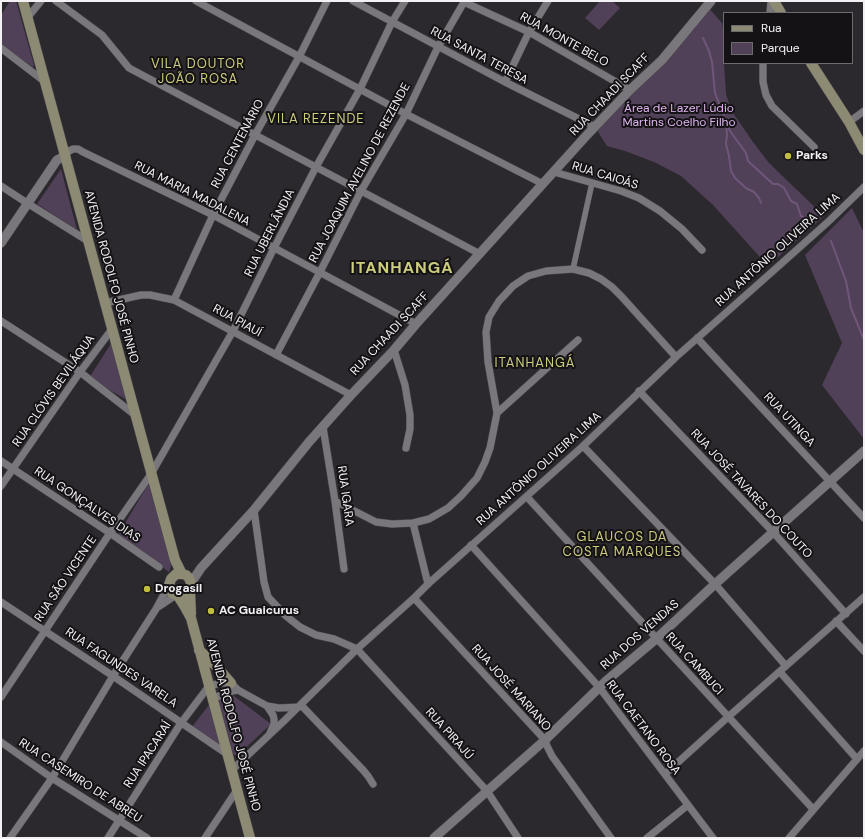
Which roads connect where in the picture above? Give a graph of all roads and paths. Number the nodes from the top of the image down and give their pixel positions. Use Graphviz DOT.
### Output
graph roads {
  1 [pos="23,1"];
  2 [pos="41,1"];
  3 [pos="56,1"];
  4 [pos="196,1"];
  5 [pos="327,1"];
  6 [pos="353,1"];
  7 [pos="405,1"];
  8 [pos="548,1"];
  9 [pos="711,1"];
  10 [pos="773,1"];
  11 [pos="464,2"];
  12 [pos="770,12"];
  13 [pos="780,12"];
  14 [pos="28,17"];
  15 [pos="392,22"];
  16 [pos="529,32"];
  17 [pos="438,47"];
  18 [pos="1,48"];
  19 [pos="300,57"];
  20 [pos="763,64"];
  21 [pos="812,64"];
  22 [pos="44,81"];
  23 [pos="505,82"];
  24 [pos="360,88"];
  25 [pos="630,90"];
  26 [pos="864,111"];
  27 [pos="406,114"];
  28 [pos="849,122"];
  29 [pos="595,128"];
  30 [pos="255,135"];
  31 [pos="814,147"];
  32 [pos="864,150"];
  33 [pos="65,156"];
  34 [pos="316,167"];
  35 [pos="554,172"];
  36 [pos="592,183"];
  37 [pos="543,184"];
  38 [pos="1,186"];
  39 [pos="864,187"];
  40 [pos="361,191"];
  41 [pos="27,203"];
  42 [pos="213,215"];
  43 [pos="88,241"];
  44 [pos="1,243"];
  45 [pos="274,248"];
  46 [pos="702,250"];
  47 [pos="480,254"];
  48 [pos="573,269"];
  49 [pos="320,272"];
  50 [pos="174,300"];
  51 [pos="105,304"];
  52 [pos="1,321"];
  53 [pos="416,324"];
  54 [pos="112,329"];
  55 [pos="234,331"];
  56 [pos="697,338"];
  57 [pos="578,340"];
  58 [pos="394,350"];
  59 [pos="276,355"];
  60 [pos="676,357"];
  61 [pos="80,372"];
  62 [pos="639,391"];
  63 [pos="351,395"];
  64 [pos="497,413"];
  65 [pos="135,415"];
  66 [pos="323,427"];
  67 [pos="583,446"];
  68 [pos="406,448"];
  69 [pos="864,451"];
  70 [pos="1,461"];
  71 [pos="13,468"];
  72 [pos="151,474"];
  73 [pos="830,481"];
  74 [pos="1,486"];
  75 [pos="527,497"];
  76 [pos="335,501"];
  77 [pos="254,510"];
  78 [pos="864,518"];
  79 [pos="413,523"];
  80 [pos="773,532"];
  81 [pos="110,533"];
  82 [pos="472,545"];
  83 [pos="175,560"];
  84 [pos="159,567"];
  85 [pos="344,569"];
  86 [pos="182,574"];
  87 [pos="170,582"];
  88 [pos="428,584"];
  89 [pos="715,584"];
  90 [pos="190,587"];
  91 [pos="177,595"];
  92 [pos="864,597"];
  93 [pos="414,598"];
  94 [pos="1,602"];
  95 [pos="156,609"];
  96 [pos="846,614"];
  97 [pos="191,618"];
  98 [pos="836,621"];
  99 [pos="45,631"];
  100 [pos="656,639"];
  101 [pos="199,649"];
  102 [pos="357,649"];
  103 [pos="864,651"];
  104 [pos="786,666"];
  105 [pos="780,672"];
  106 [pos="113,676"];
  107 [pos="209,686"];
  108 [pos="234,686"];
  109 [pos="599,687"];
  110 [pos="1,697"];
  111 [pos="213,699"];
  112 [pos="267,706"];
  113 [pos="300,706"];
  114 [pos="728,717"];
  115 [pos="181,723"];
  116 [pos="270,735"];
  117 [pos="545,740"];
  118 [pos="1,742"];
  119 [pos="864,751"];
  120 [pos="227,754"];
  121 [pos="857,760"];
  122 [pos="232,770"];
  123 [pos="665,774"];
  124 [pos="52,778"];
  125 [pos="373,784"];
  126 [pos="237,790"];
  127 [pos="486,791"];
  128 [pos="688,805"];
  129 [pos="813,809"];
  130 [pos="119,820"];
  131 [pos="10,838"];
  132 [pos="108,838"];
  133 [pos="147,838"];
  134 [pos="205,838"];
  135 [pos="250,838"];
  136 [pos="434,838"];
  137 [pos="518,838"];
  138 [pos="611,838"];
  139 [pos="647,838"];
  140 [pos="713,838"];
  141 [pos="789,838"];
  1 -- 14 [label="main road, AVENIDA RODOLFO JOSÉ PINHO"];
  2 -- 14 [label="street"];
  3 -- 30 [label="street"];
  4 -- 19 [label="street"];
  5 -- 19 [label="street, RUA CENTENÁRIO"];
  6 -- 15 [label="street, RUA SANTA TERESA"];
  7 -- 15 [label="street, RUA UBERLÂNDIA"];
  8 -- 16 [label="street"];
  9 -- 25 [label="street, RUA CHAADI SCAFF"];
  10 -- 12 [label="street"];
  10 -- 13 [label="main road"];
  11 -- 16 [label="street, RUA MONTE BELO"];
  11 -- 17 [label="street, RUA JOAQUIM AVELINO DE REZENDE"];
  14 -- 22 [label="main road, AVENIDA RODOLFO JOSÉ PINHO"];
  15 -- 17 [label="street, RUA SANTA TERESA"];
  15 -- 24 [label="street, RUA UBERLÂNDIA"];
  16 -- 23 [label="street"];
  16 -- 25 [label="street, RUA MONTE BELO"];
  17 -- 23 [label="street, RUA SANTA TERESA"];
  17 -- 27 [label="street, RUA JOAQUIM AVELINO DE REZENDE"];
  18 -- 22 [label="street"];
  19 -- 24 [label="street"];
  19 -- 30 [label="street, RUA CENTENÁRIO"];
  20 -- 31 [label="street"];
  21 -- 28 [label="main road"];
  22 -- 33 [label="main road, AVENIDA RODOLFO JOSÉ PINHO"];
  23 -- 29 [label="street, RUA SANTA TERESA"];
  24 -- 27 [label="street"];
  24 -- 34 [label="street, RUA UBERLÂNDIA"];
  25 -- 29 [label="street, RUA CHAADI SCAFF"];
  26 -- 28 [label="street"];
  27 -- 37 [label="street"];
  27 -- 40 [label="street, RUA JOAQUIM AVELINO DE REZENDE"];
  28 -- 32 [label="main road"];
  29 -- 35 [label="street, RUA CHAADI SCAFF"];
  30 -- 34 [label="street"];
  30 -- 42 [label="street, RUA CENTENÁRIO"];
  33 -- 41 [label="street"];
  33 -- 42 [label="street, RUA MARIA MADALENA"];
  33 -- 43 [label="main road, AVENIDA RODOLFO JOSÉ PINHO"];
  34 -- 40 [label="street"];
  34 -- 45 [label="street, RUA UBERLÂNDIA"];
  35 -- 36 [label="street, RUA CAIOÁS"];
  35 -- 37 [label="street, RUA CHAADI SCAFF"];
  36 -- 46 [label="street, RUA CAIOÁS"];
  36 -- 48 [label="street"];
  37 -- 47 [label="street, RUA CHAADI SCAFF"];
  38 -- 41 [label="street"];
  39 -- 56 [label="street, RUA ANTÔNIO OLIVEIRA LIMA"];
  40 -- 47 [label="street"];
  40 -- 49 [label="street, RUA JOAQUIM AVELINO DE REZENDE"];
  41 -- 43 [label="street"];
  41 -- 44 [label="street"];
  42 -- 45 [label="street, RUA MARIA MADALENA"];
  42 -- 50 [label="street, RUA CENTENÁRIO"];
  43 -- 51 [label="main road, AVENIDA RODOLFO JOSÉ PINHO"];
  45 -- 49 [label="street, RUA MARIA MADALENA"];
  45 -- 55 [label="street, RUA UBERLÂNDIA"];
  47 -- 53 [label="street, RUA CHAADI SCAFF"];
  48 -- 60 [label="street"];
  48 -- 64 [label="street"];
  49 -- 53 [label="street, RUA MARIA MADALENA"];
  49 -- 59 [label="street, RUA JOAQUIM AVELINO DE REZENDE"];
  50 -- 51 [label="street, RUA PIAUÍ"];
  50 -- 55 [label="street, RUA PIAUÍ"];
  51 -- 54 [label="main road, AVENIDA RODOLFO JOSÉ PINHO"];
  52 -- 61 [label="street"];
  53 -- 58 [label="street, RUA CHAADI SCAFF"];
  54 -- 61 [label="street, RUA CLÓVIS BEVILÁQUA"];
  54 -- 65 [label="main road, AVENIDA RODOLFO JOSÉ PINHO"];
  55 -- 59 [label="street, RUA PIAUÍ"];
  55 -- 72 [label="street, RUA UBERLÂNDIA"];
  56 -- 60 [label="street, RUA ANTÔNIO OLIVEIRA LIMA"];
  56 -- 73 [label="street, RUA UTINGA"];
  57 -- 64 [label="street"];
  58 -- 63 [label="street, RUA CHAADI SCAFF"];
  58 -- 68 [label="street"];
  59 -- 63 [label="street, RUA PIAUÍ"];
  60 -- 62 [label="street, RUA ANTÔNIO OLIVEIRA LIMA"];
  61 -- 65 [label="street"];
  61 -- 71 [label="street, RUA CLÓVIS BEVILÁQUA"];
  62 -- 67 [label="street, RUA ANTÔNIO OLIVEIRA LIMA"];
  62 -- 80 [label="street, RUA JOSÉ TAVARES DO COUTO"];
  63 -- 66 [label="street, RUA CHAADI SCAFF"];
  64 -- 79 [label="street"];
  65 -- 72 [label="main road, AVENIDA RODOLFO JOSÉ PINHO"];
  66 -- 76 [label="street, RUA IGARA"];
  66 -- 77 [label="street, RUA CHAADI SCAFF"];
  67 -- 75 [label="street, RUA ANTÔNIO OLIVEIRA LIMA"];
  67 -- 89 [label="street"];
  69 -- 73 [label="street, RUA DOS VENDAS"];
  70 -- 71 [label="street, RUA GONÇALVES DIAS"];
  71 -- 74 [label="street, RUA CLÓVIS BEVILÁQUA"];
  71 -- 81 [label="street, RUA GONÇALVES DIAS"];
  72 -- 81 [label="street, RUA SÃO VICENTE"];
  72 -- 83 [label="main road, AVENIDA RODOLFO JOSÉ PINHO"];
  73 -- 78 [label="street, RUA UTINGA"];
  73 -- 80 [label="street, RUA DOS VENDAS"];
  75 -- 82 [label="street, RUA ANTÔNIO OLIVEIRA LIMA"];
  75 -- 100 [label="street, RUA CAMBUCI"];
  76 -- 79 [label="street"];
  76 -- 85 [label="street, RUA IGARA"];
  77 -- 90 [label="street, RUA CHAADI SCAFF"];
  77 -- 102 [label="street"];
  79 -- 88 [label="street"];
  80 -- 89 [label="street, RUA DOS VENDAS"];
  80 -- 96 [label="street, RUA JOSÉ TAVARES DO COUTO"];
  81 -- 84 [label="street, RUA GONÇALVES DIAS"];
  81 -- 99 [label="street, RUA SÃO VICENTE"];
  82 -- 88 [label="street, RUA ANTÔNIO OLIVEIRA LIMA"];
  82 -- 109 [label="street, RUA CAETANO ROSA"];
  83 -- 86 [label="main road, AVENIDA RODOLFO JOSÉ PINHO"];
  83 -- 87 [label="main road, AVENIDA RODOLFO JOSÉ PINHO"];
  86 -- 87 [label="main road"];
  86 -- 90 [label="main road"];
  87 -- 91 [label="main road"];
  87 -- 95 [label="street"];
  88 -- 93 [label="street, RUA ANTÔNIO OLIVEIRA LIMA"];
  89 -- 100 [label="street, RUA DOS VENDAS"];
  89 -- 104 [label="street"];
  90 -- 91 [label="main road"];
  90 -- 97 [label="main road, AVENIDA RODOLFO JOSÉ PINHO"];
  91 -- 95 [label="street"];
  91 -- 97 [label="main road, AVENIDA RODOLFO JOSÉ PINHO"];
  92 -- 96 [label="street"];
  93 -- 102 [label="street, RUA ANTÔNIO OLIVEIRA LIMA"];
  93 -- 117 [label="street, RUA JOSÉ MARIANO"];
  94 -- 99 [label="street, RUA FAGUNDES VARELA"];
  95 -- 106 [label="street"];
  96 -- 98 [label="street"];
  97 -- 101 [label="main road, AVENIDA RODOLFO JOSÉ PINHO"];
  98 -- 103 [label="street"];
  98 -- 104 [label="street"];
  99 -- 106 [label="street, RUA FAGUNDES VARELA"];
  99 -- 110 [label="street, RUA SÃO VICENTE"];
  100 -- 109 [label="street, RUA DOS VENDAS"];
  100 -- 114 [label="street, RUA CAMBUCI"];
  101 -- 107 [label="main road, AVENIDA RODOLFO JOSÉ PINHO"];
  101 -- 108 [label="main road"];
  102 -- 113 [label="street, RUA ANTÔNIO OLIVEIRA LIMA"];
  102 -- 127 [label="street, RUA PIRAJÚ"];
  104 -- 105 [label="street"];
  105 -- 114 [label="street"];
  105 -- 121 [label="street"];
  106 -- 115 [label="street, RUA FAGUNDES VARELA"];
  106 -- 124 [label="street"];
  107 -- 108 [label="street"];
  107 -- 111 [label="main road, AVENIDA RODOLFO JOSÉ PINHO"];
  107 -- 115 [label="street, RUA IPACARAÍ"];
  108 -- 111 [label="street"];
  108 -- 112 [label="street"];
  109 -- 117 [label="street, RUA DOS VENDAS"];
  109 -- 123 [label="street, RUA CAETANO ROSA"];
  111 -- 120 [label="main road, AVENIDA RODOLFO JOSÉ PINHO"];
  112 -- 113 [label="street"];
  112 -- 116 [label="street"];
  113 -- 116 [label="street, RUA ANTÔNIO OLIVEIRA LIMA"];
  113 -- 125 [label="street"];
  114 -- 123 [label="street"];
  114 -- 129 [label="street, RUA CAMBUCI"];
  115 -- 120 [label="street, RUA FAGUNDES VARELA"];
  115 -- 130 [label="street, RUA IPACARAÍ"];
  116 -- 122 [label="street, RUA ANTÔNIO OLIVEIRA LIMA"];
  117 -- 127 [label="street, RUA DOS VENDAS"];
  117 -- 138 [label="street, RUA JOSÉ MARIANO"];
  118 -- 124 [label="street, RUA CASEMIRO DE ABREU"];
  119 -- 121 [label="street"];
  120 -- 122 [label="main road, AVENIDA RODOLFO JOSÉ PINHO"];
  121 -- 129 [label="street"];
  122 -- 126 [label="main road, AVENIDA RODOLFO JOSÉ PINHO"];
  123 -- 128 [label="street, RUA CAETANO ROSA"];
  124 -- 130 [label="street, RUA CASEMIRO DE ABREU"];
  124 -- 131 [label="street"];
  126 -- 134 [label="street"];
  126 -- 135 [label="main road, AVENIDA RODOLFO JOSÉ PINHO"];
  127 -- 136 [label="street, RUA DOS VENDAS"];
  127 -- 137 [label="street, RUA PIRAJÚ"];
  128 -- 139 [label="street"];
  128 -- 140 [label="street, RUA CAETANO ROSA"];
  129 -- 141 [label="street"];
  130 -- 132 [label="street, RUA IPACARAÍ"];
  130 -- 133 [label="street, RUA CASEMIRO DE ABREU"];
}
